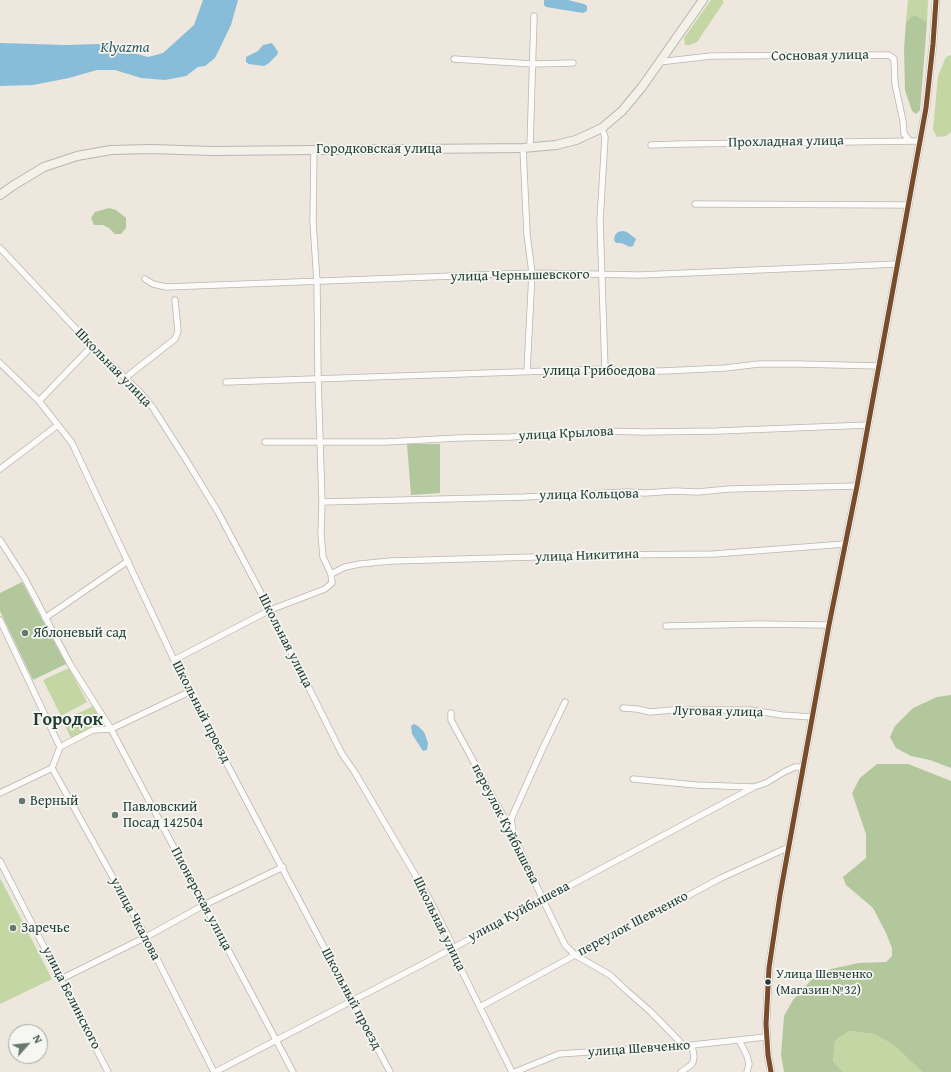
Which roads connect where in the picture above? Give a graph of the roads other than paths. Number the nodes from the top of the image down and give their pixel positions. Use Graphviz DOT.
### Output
graph roads {
  1 [pos="703,0"];
  2 [pos="936,0"];
  3 [pos="534,16"];
  4 [pos="454,59"];
  5 [pos="659,62"];
  6 [pos="533,64"];
  7 [pos="573,64"];
  8 [pos="602,128"];
  9 [pos="910,141"];
  10 [pos="920,141"];
  11 [pos="651,145"];
  12 [pos="527,148"];
  13 [pos="314,149"];
  14 [pos="0,195"];
  15 [pos="695,204"];
  16 [pos="908,205"];
  17 [pos="0,248"];
  18 [pos="898,264"];
  19 [pos="532,274"];
  20 [pos="603,274"];
  21 [pos="145,279"];
  22 [pos="317,282"];
  23 [pos="175,300"];
  24 [pos="92,346"];
  25 [pos="0,363"];
  26 [pos="879,366"];
  27 [pos="605,369"];
  28 [pos="527,371"];
  29 [pos="125,378"];
  30 [pos="318,378"];
  31 [pos="226,382"];
  32 [pos="39,401"];
  33 [pos="58,425"];
  34 [pos="868,425"];
  35 [pos="320,441"];
  36 [pos="265,442"];
  37 [pos="0,469"];
  38 [pos="857,486"];
  39 [pos="322,502"];
  40 [pos="0,541"];
  41 [pos="845,544"];
  42 [pos="128,561"];
  43 [pos="331,574"];
  44 [pos="270,610"];
  45 [pos="45,618"];
  46 [pos="0,620"];
  47 [pos="829,625"];
  48 [pos="666,626"];
  49 [pos="174,660"];
  50 [pos="189,692"];
  51 [pos="565,702"];
  52 [pos="623,708"];
  53 [pos="452,713"];
  54 [pos="812,717"];
  55 [pos="111,729"];
  56 [pos="60,747"];
  57 [pos="803,767"];
  58 [pos="52,768"];
  59 [pos="633,779"];
  60 [pos="754,787"];
  61 [pos="0,793"];
  62 [pos="514,836"];
  63 [pos="789,847"];
  64 [pos="0,861"];
  65 [pos="283,868"];
  66 [pos="542,900"];
  67 [pos="204,905"];
  68 [pos="146,937"];
  69 [pos="451,949"];
  70 [pos="575,955"];
  71 [pos="61,979"];
  72 [pos="352,1001"];
  73 [pos="480,1007"];
  74 [pos="766,1036"];
  75 [pos="277,1040"];
  76 [pos="740,1040"];
  77 [pos="692,1045"];
  78 [pos="684,1046"];
  79 [pos="108,1072"];
  80 [pos="214,1072"];
  81 [pos="293,1072"];
  82 [pos="390,1072"];
  83 [pos="513,1072"];
  84 [pos="681,1072"];
  85 [pos="747,1072"];
  86 [pos="771,1072"];
  1 -- 5 [label="main road, Городковская улица"];
  2 -- 10 [label="street"];
  3 -- 6 [label="street"];
  4 -- 6 [label="street"];
  5 -- 8 [label="main road, Городковская улица"];
  5 -- 9 [label="street, Сосновая улица"];
  6 -- 7 [label="street"];
  6 -- 12 [label="street"];
  8 -- 12 [label="main road, Городковская улица"];
  8 -- 20 [label="street"];
  9 -- 10 [label="street, Прохладная улица"];
  9 -- 11 [label="street, Прохладная улица"];
  10 -- 16 [label="street"];
  12 -- 13 [label="main road, Городковская улица"];
  12 -- 19 [label="street"];
  13 -- 14 [label="main road, Городковская улица"];
  13 -- 22 [label="street"];
  15 -- 16 [label="street"];
  16 -- 18 [label="street"];
  17 -- 24 [label="street, Школьная улица"];
  18 -- 20 [label="street, улица Чернышевского"];
  18 -- 26 [label="street"];
  19 -- 20 [label="street, улица Чернышевского"];
  19 -- 22 [label="street, улица Чернышевского"];
  19 -- 28 [label="street"];
  20 -- 27 [label="street"];
  21 -- 22 [label="street, улица Чернышевского"];
  22 -- 30 [label="street"];
  23 -- 29 [label="street"];
  24 -- 29 [label="street, Школьная улица"];
  24 -- 32 [label="street"];
  25 -- 32 [label="street, Школьный проезд"];
  26 -- 27 [label="street, улица Грибоедова"];
  26 -- 34 [label="street"];
  27 -- 28 [label="street, улица Грибоедова"];
  28 -- 30 [label="street, улица Грибоедова"];
  29 -- 44 [label="street, Школьная улица"];
  30 -- 31 [label="street, улица Грибоедова"];
  30 -- 35 [label="street"];
  32 -- 33 [label="street, Школьный проезд"];
  33 -- 37 [label="street"];
  33 -- 42 [label="street, Школьный проезд"];
  34 -- 35 [label="street, улица Крылова"];
  34 -- 38 [label="street"];
  35 -- 36 [label="street, улица Крылова"];
  35 -- 39 [label="street"];
  38 -- 39 [label="street, улица Кольцова"];
  38 -- 41 [label="street"];
  39 -- 43 [label="street"];
  40 -- 45 [label="street, Пионерская улица"];
  41 -- 43 [label="street, улица Никитина"];
  41 -- 47 [label="street"];
  42 -- 45 [label="street"];
  42 -- 49 [label="street, Школьный проезд"];
  43 -- 44 [label="street"];
  44 -- 49 [label="street"];
  44 -- 69 [label="street, Школьная улица"];
  45 -- 55 [label="street, Пионерская улица"];
  46 -- 56 [label="street"];
  47 -- 48 [label="street"];
  47 -- 54 [label="street"];
  49 -- 50 [label="street, Школьный проезд"];
  50 -- 55 [label="street"];
  50 -- 65 [label="street, Школьный проезд"];
  51 -- 62 [label="street"];
  52 -- 54 [label="street, Луговая улица"];
  53 -- 62 [label="street, переулок Куйбышева"];
  54 -- 57 [label="street"];
  55 -- 56 [label="street"];
  55 -- 67 [label="street, Пионерская улица"];
  56 -- 58 [label="street"];
  57 -- 60 [label="street, улица Куйбышева"];
  57 -- 63 [label="street"];
  58 -- 61 [label="street"];
  58 -- 68 [label="street, улица Чкалова"];
  59 -- 60 [label="street"];
  60 -- 66 [label="street, улица Куйбышева"];
  62 -- 66 [label="street, переулок Куйбышева"];
  63 -- 70 [label="street, переулок Шевченко"];
  63 -- 74 [label="street"];
  64 -- 71 [label="street, улица Белинского"];
  65 -- 67 [label="street"];
  65 -- 72 [label="street, Школьный проезд"];
  66 -- 69 [label="street, улица Куйбышева"];
  66 -- 70 [label="street, переулок Куйбышева"];
  67 -- 68 [label="street"];
  67 -- 75 [label="street, Пионерская улица"];
  68 -- 71 [label="street"];
  68 -- 80 [label="street, улица Чкалова"];
  69 -- 72 [label="street, улица Куйбышева"];
  69 -- 73 [label="street, Школьная улица"];
  70 -- 73 [label="street, переулок Шевченко"];
  70 -- 78 [label="street, переулок Куйбышева"];
  71 -- 79 [label="street, улица Белинского"];
  72 -- 75 [label="street, улица Куйбышева"];
  72 -- 82 [label="street, Школьный проезд"];
  73 -- 83 [label="street, Школьная улица"];
  74 -- 76 [label="street, улица Шевченко"];
  74 -- 86 [label="street"];
  75 -- 80 [label="street, улица Куйбышева"];
  75 -- 81 [label="street, Пионерская улица"];
  76 -- 77 [label="street, улица Шевченко"];
  76 -- 85 [label="street"];
  77 -- 78 [label="street, улица Шевченко"];
  77 -- 84 [label="street"];
  78 -- 83 [label="street, улица Шевченко"];
}
